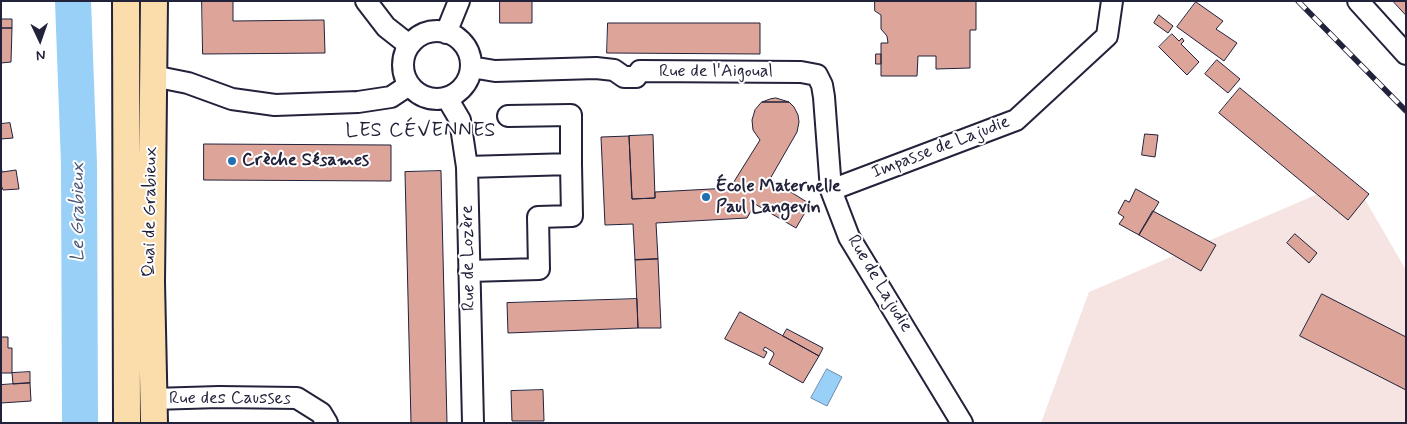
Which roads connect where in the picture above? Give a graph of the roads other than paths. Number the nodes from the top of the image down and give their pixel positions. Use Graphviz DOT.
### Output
graph roads {
  1 [pos="126,1"];
  2 [pos="154,1"];
  3 [pos="366,1"];
  4 [pos="459,1"];
  5 [pos="1112,1"];
  6 [pos="1358,1"];
  7 [pos="446,32"];
  8 [pos="409,45"];
  9 [pos="1406,54"];
  10 [pos="471,67"];
  11 [pos="153,76"];
  12 [pos="817,76"];
  13 [pos="409,86"];
  14 [pos="447,98"];
  15 [pos="508,116"];
  16 [pos="571,164"];
  17 [pos="467,166"];
  18 [pos="831,190"];
  19 [pos="469,270"];
  20 [pos="154,411"];
  21 [pos="127,423"];
  22 [pos="327,423"];
  23 [pos="473,423"];
  24 [pos="962,423"];
  1 -- 21 [label="main road, Quai de Grabieux"];
  2 -- 11 [label="main road, Quai de Grabieux"];
  3 -- 8 [label="street"];
  4 -- 7 [label="street"];
  5 -- 18 [label="street, Impasse de Lajudie"];
  6 -- 9 [label="street"];
  7 -- 8 [label="street"];
  7 -- 10 [label="street"];
  8 -- 13 [label="street"];
  10 -- 12 [label="street, Rue de l'Aigoual"];
  10 -- 14 [label="street"];
  11 -- 13 [label="street"];
  11 -- 20 [label="main road, Quai de Grabieux"];
  12 -- 18 [label="street, Rue de Lajudie"];
  13 -- 14 [label="street"];
  14 -- 17 [label="street, Rue de Lozère"];
  15 -- 16 [label="street"];
  16 -- 17 [label="street"];
  16 -- 19 [label="street"];
  17 -- 19 [label="street, Rue de Lozère"];
  18 -- 24 [label="street, Rue de Lajudie"];
  19 -- 23 [label="street, Rue de Lozère"];
  20 -- 22 [label="street, Rue des Causses"];
}
